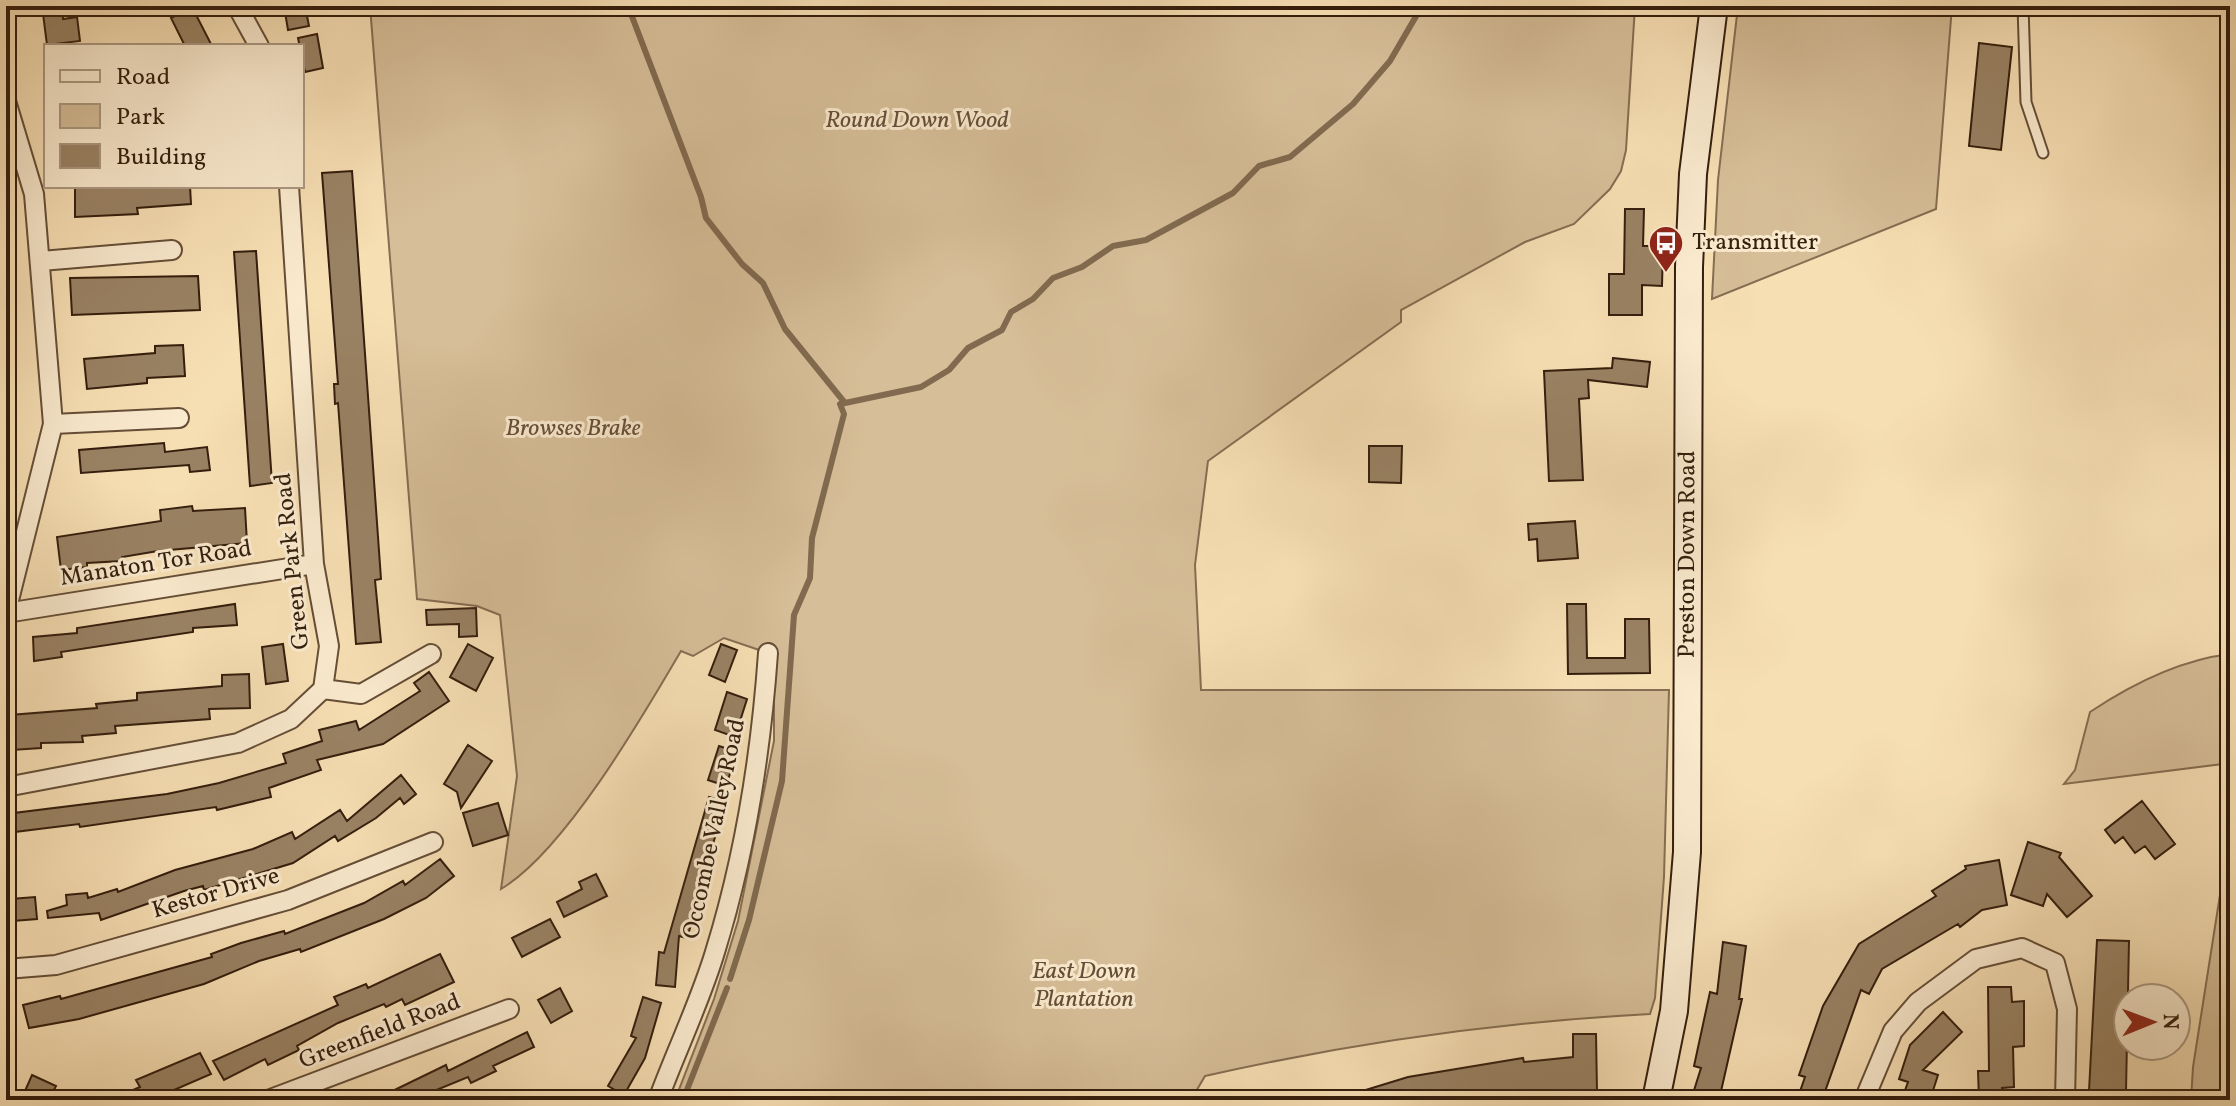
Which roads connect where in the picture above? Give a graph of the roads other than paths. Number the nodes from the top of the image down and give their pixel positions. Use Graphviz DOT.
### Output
graph roads {
  1 [pos="237,6"];
  2 [pos="1714,6"];
  3 [pos="2023,6"];
  4 [pos="2228,6"];
  5 [pos="2230,13"];
  6 [pos="258,44"];
  7 [pos="6,101"];
  8 [pos="2043,153"];
  9 [pos="289,188"];
  10 [pos="172,250"];
  11 [pos="41,261"];
  12 [pos="179,418"];
  13 [pos="53,424"];
  14 [pos="314,564"];
  15 [pos="6,613"];
  16 [pos="768,653"];
  17 [pos="431,654"];
  18 [pos="323,689"];
  19 [pos="6,787"];
  20 [pos="433,842"];
  21 [pos="6,969"];
  22 [pos="509,1009"];
  23 [pos="268,1100"];
  24 [pos="658,1100"];
  25 [pos="1656,1100"];
  26 [pos="1864,1100"];
  27 [pos="2065,1100"];
  1 -- 6 [label="street"];
  2 -- 25 [label="street, Preston Down Road"];
  3 -- 8 [label="lane"];
  4 -- 5 [label="street"];
  7 -- 11 [label="street"];
  9 -- 14 [label="street, Green Park Road"];
  10 -- 11 [label="street"];
  11 -- 13 [label="street"];
  12 -- 13 [label="street"];
  13 -- 15 [label="street"];
  14 -- 15 [label="street, Manaton Tor Road"];
  14 -- 18 [label="street, Green Park Road"];
  16 -- 24 [label="street, Occombe Valley Road"];
  17 -- 18 [label="street"];
  18 -- 19 [label="street"];
  20 -- 21 [label="street, Kestor Drive"];
  22 -- 23 [label="street, Greenfield Road"];
  26 -- 27 [label="street"];
}
